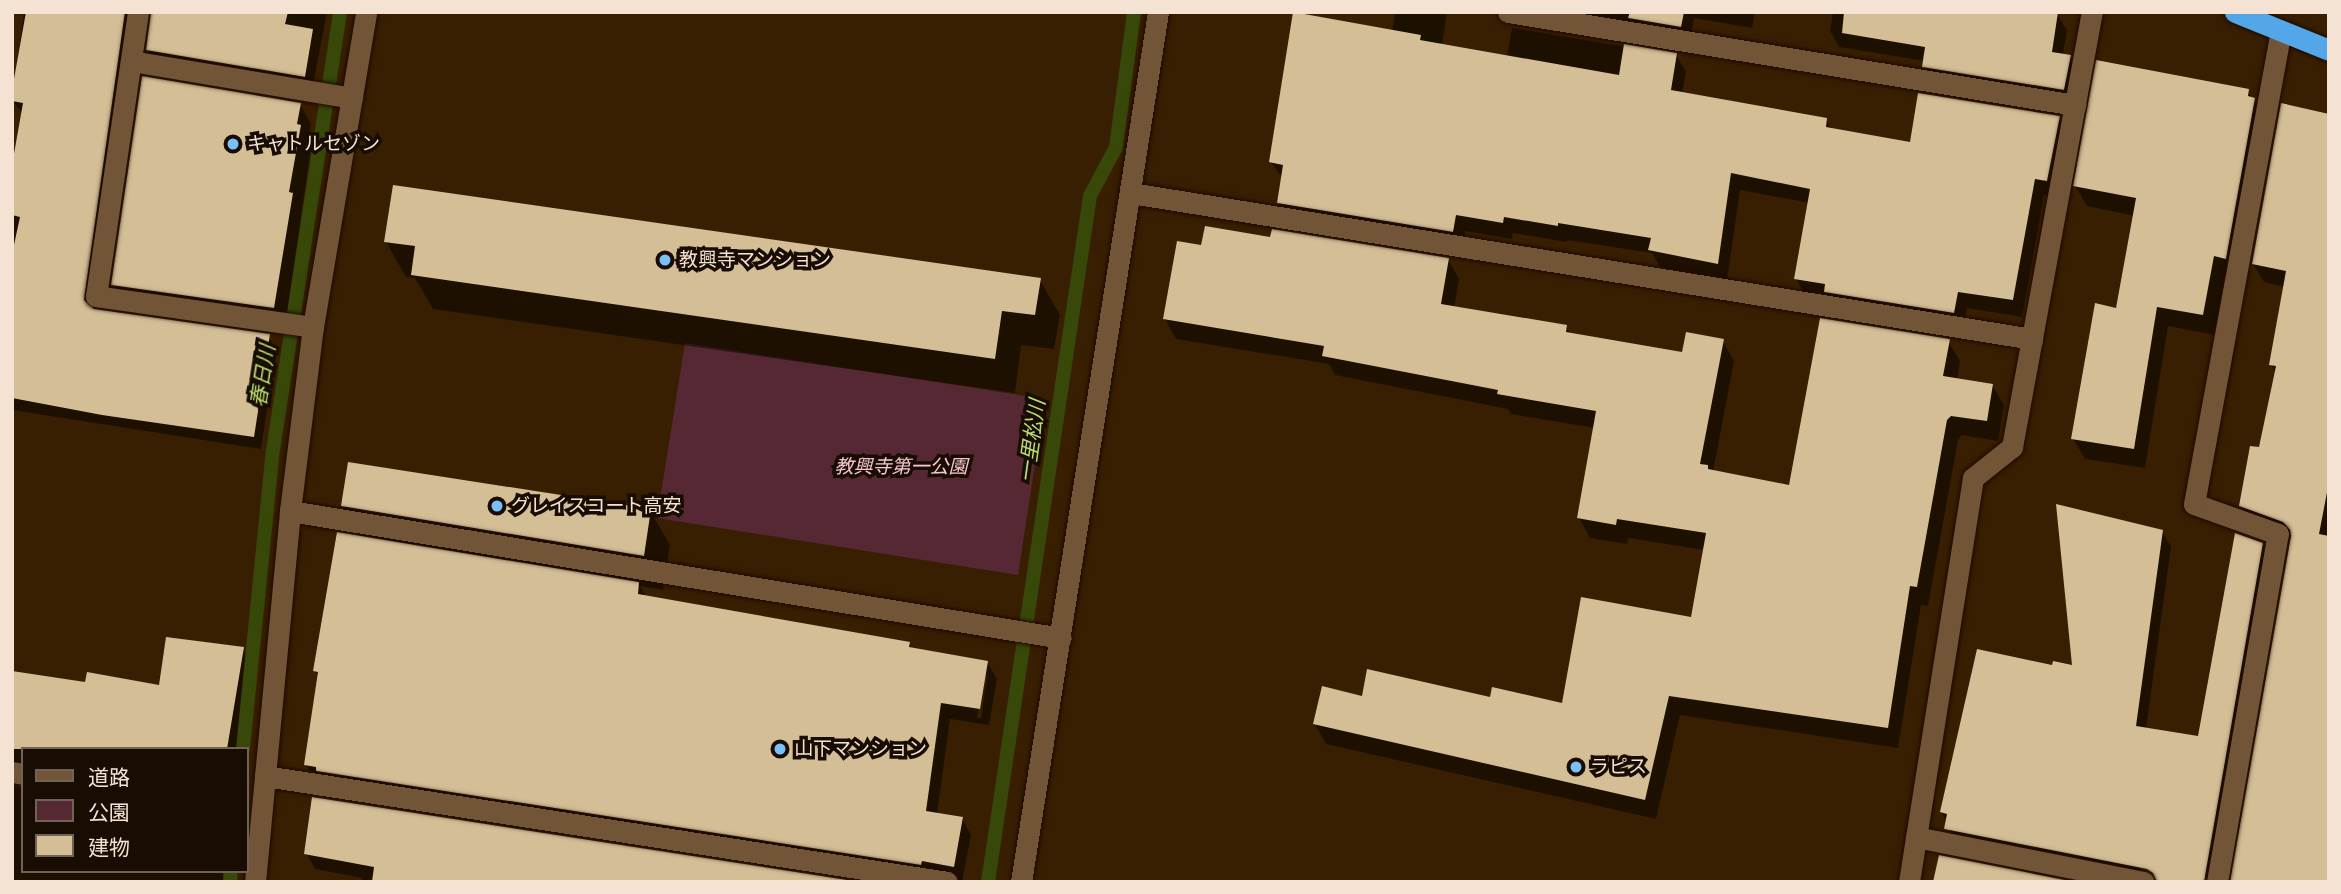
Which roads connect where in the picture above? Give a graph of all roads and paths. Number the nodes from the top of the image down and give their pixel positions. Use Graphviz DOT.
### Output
graph roads {
  1 [pos="138,12"];
  2 [pos="366,12"];
  3 [pos="1158,12"];
  4 [pos="1508,12"];
  5 [pos="2092,12"];
  6 [pos="2235,12"];
  7 [pos="2281,30"];
  8 [pos="2329,50"];
  9 [pos="131,61"];
  10 [pos="352,99"];
  11 [pos="2075,105"];
  12 [pos="1131,193"];
  13 [pos="313,327"];
  14 [pos="2032,339"];
  15 [pos="290,511"];
  16 [pos="1053,637"];
  17 [pos="265,776"];
  18 [pos="254,813"];
  19 [pos="1916,837"];
  20 [pos="255,882"];
  21 [pos="947,882"];
  22 [pos="1021,882"];
  23 [pos="1909,882"];
  24 [pos="2144,882"];
  25 [pos="2217,882"];
  1 -- 9 [label="street"];
  2 -- 10 [label="street"];
  3 -- 12 [label="street"];
  4 -- 11 [label="street"];
  5 -- 11 [label="street"];
  6 -- 7 [label="highway"];
  7 -- 8 [label="highway"];
  7 -- 25 [label="street"];
  9 -- 10 [label="street"];
  9 -- 13 [label="street"];
  10 -- 13 [label="street"];
  11 -- 14 [label="street"];
  12 -- 14 [label="street"];
  12 -- 16 [label="street"];
  13 -- 15 [label="street"];
  14 -- 19 [label="street"];
  15 -- 16 [label="street"];
  15 -- 17 [label="street"];
  16 -- 22 [label="street"];
  17 -- 18 [label="street"];
  17 -- 21 [label="street"];
  18 -- 20 [label="street"];
  19 -- 23 [label="street"];
  19 -- 24 [label="street"];
}
